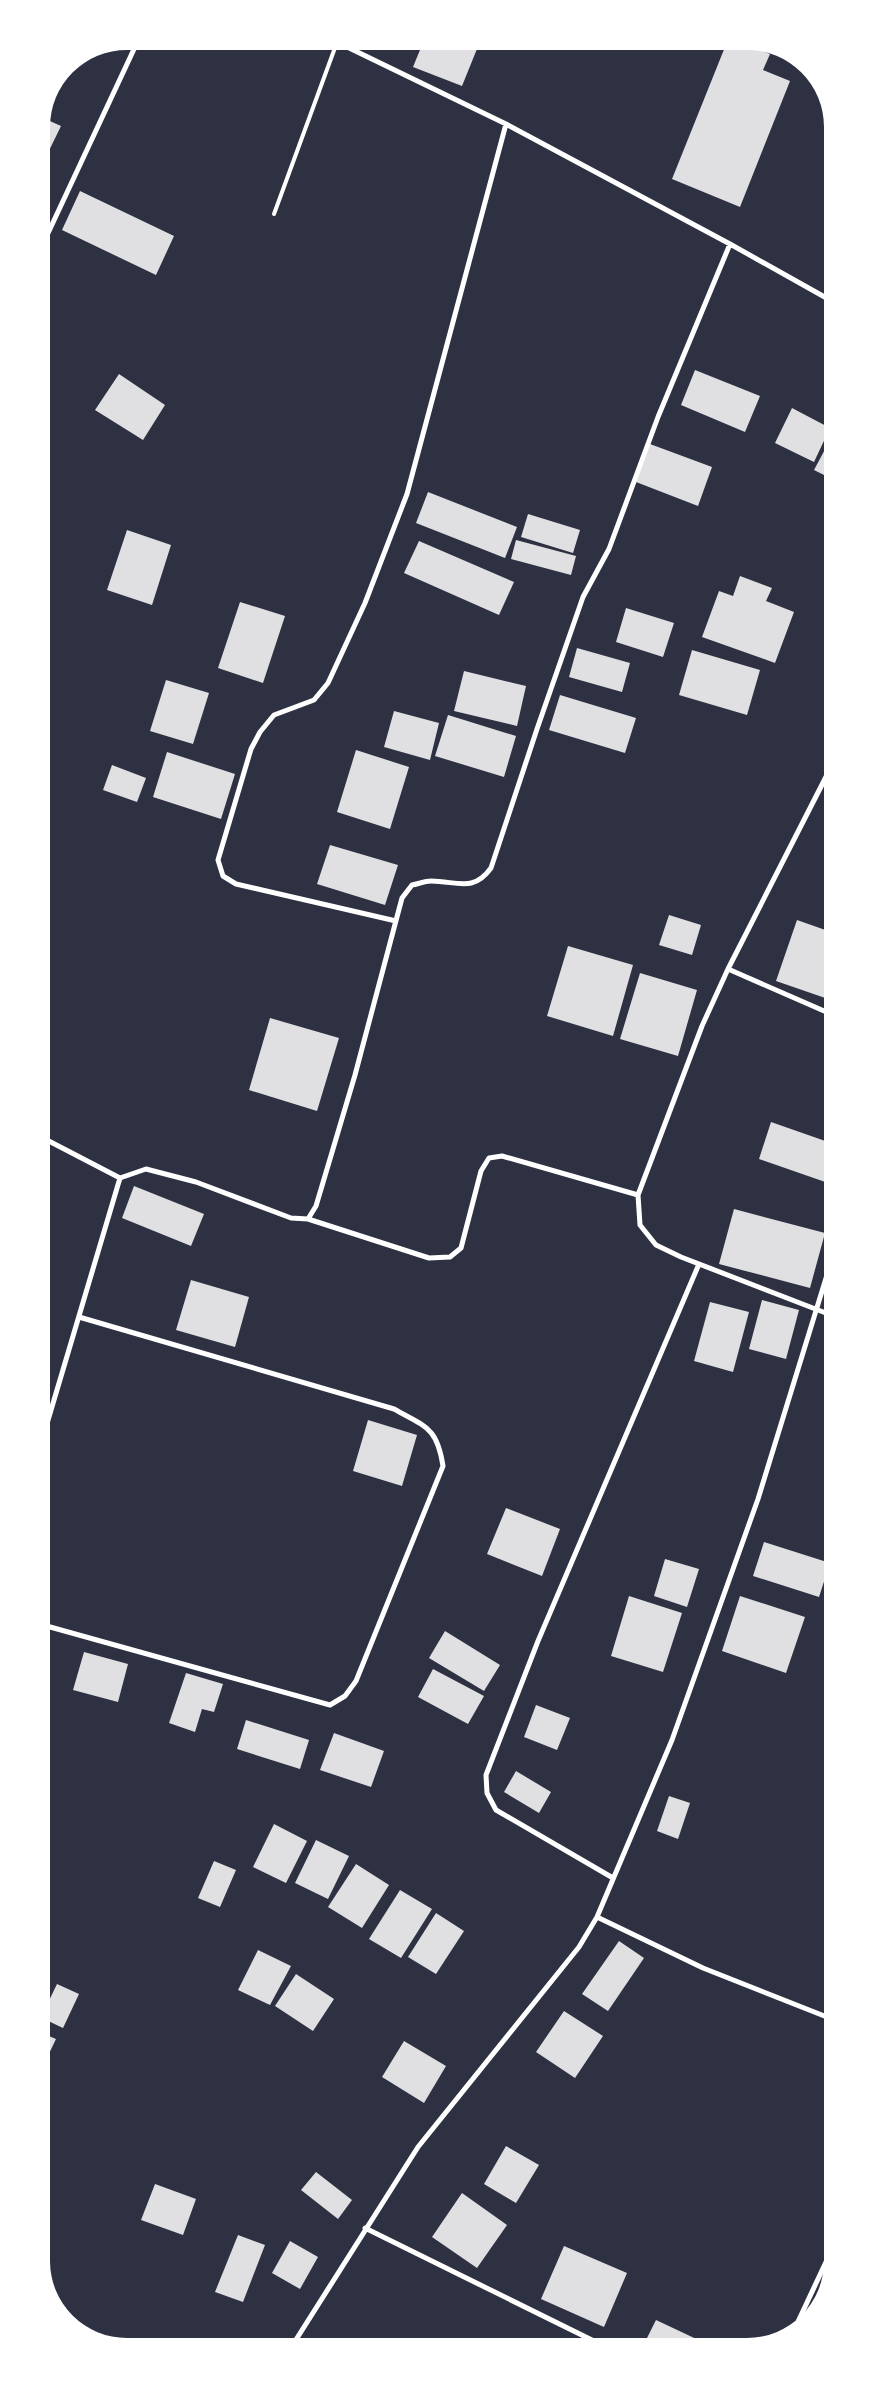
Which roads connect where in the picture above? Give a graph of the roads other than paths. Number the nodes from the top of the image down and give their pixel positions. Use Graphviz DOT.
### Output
graph roads {
  1 [pos="134,50"];
  2 [pos="334,50"];
  3 [pos="354,50"];
  4 [pos="506,124"];
  5 [pos="274,214"];
  6 [pos="50,229"];
  7 [pos="730,244"];
  8 [pos="824,297"];
  9 [pos="824,781"];
  10 [pos="396,921"];
  11 [pos="728,969"];
  12 [pos="824,1011"];
  13 [pos="50,1142"];
  14 [pos="120,1178"];
  15 [pos="638,1195"];
  16 [pos="308,1219"];
  17 [pos="699,1264"];
  18 [pos="824,1284"];
  19 [pos="816,1309"];
  20 [pos="824,1312"];
  21 [pos="78,1317"];
  22 [pos="50,1414"];
  23 [pos="50,1627"];
  24 [pos="613,1878"];
  25 [pos="597,1918"];
  26 [pos="824,2015"];
  27 [pos="365,2228"];
  28 [pos="824,2267"];
  29 [pos="801,2316"];
  30 [pos="297,2338"];
  31 [pos="588,2338"];
  1 -- 6 [label="street"];
  2 -- 5 [label="lane"];
  3 -- 4 [label="street"];
  4 -- 7 [label="street"];
  4 -- 10 [label="street"];
  7 -- 8 [label="street"];
  7 -- 10 [label="street"];
  9 -- 11 [label="street"];
  10 -- 16 [label="street"];
  11 -- 12 [label="street"];
  11 -- 15 [label="street"];
  13 -- 14 [label="street"];
  14 -- 16 [label="street"];
  14 -- 21 [label="street"];
  15 -- 16 [label="street"];
  15 -- 17 [label="street"];
  17 -- 19 [label="street"];
  17 -- 24 [label="street"];
  18 -- 19 [label="street"];
  19 -- 20 [label="street"];
  19 -- 24 [label="street"];
  21 -- 22 [label="street"];
  21 -- 23 [label="street"];
  24 -- 25 [label="street"];
  25 -- 26 [label="street"];
  25 -- 27 [label="street"];
  27 -- 30 [label="street"];
  27 -- 31 [label="street"];
  28 -- 29 [label="street"];
}
